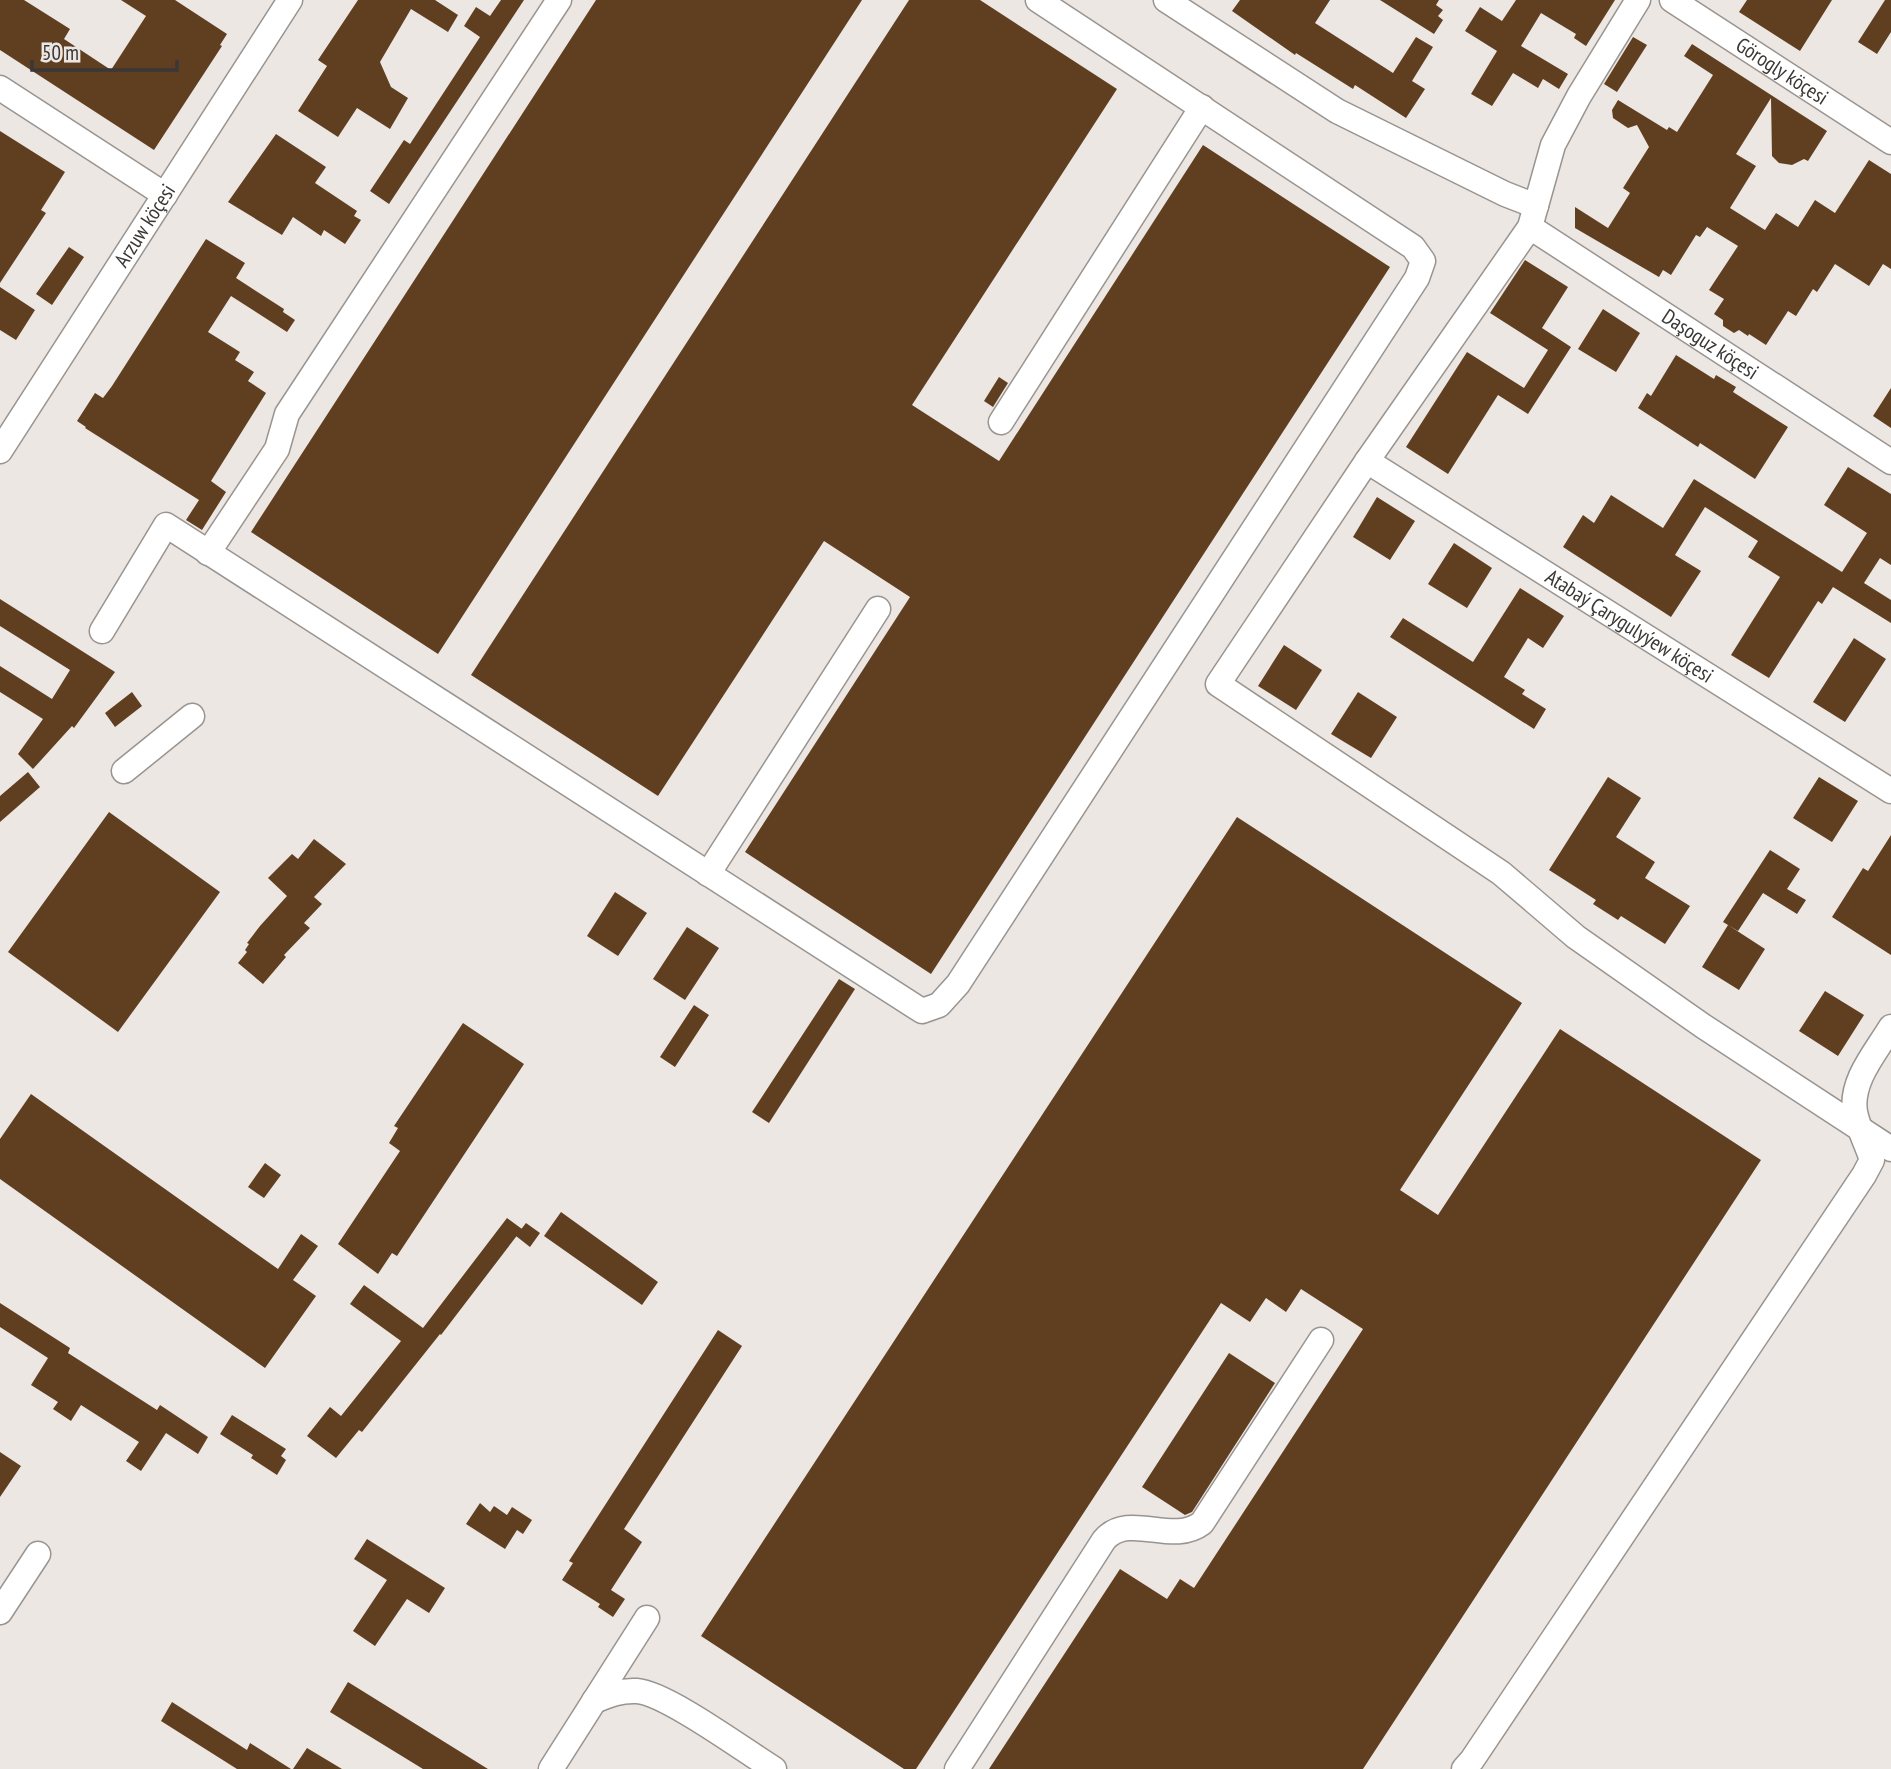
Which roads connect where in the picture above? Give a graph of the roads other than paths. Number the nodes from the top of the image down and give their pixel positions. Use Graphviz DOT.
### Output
graph roads {
  1 [pos="290,0"];
  2 [pos="559,0"];
  3 [pos="1038,0"];
  4 [pos="1166,0"];
  5 [pos="1638,0"];
  6 [pos="1672,0"];
  7 [pos="0,88"];
  8 [pos="1202,107"];
  9 [pos="1891,142"];
  10 [pos="165,195"];
  11 [pos="1533,216"];
  12 [pos="1000,422"];
  13 [pos="0,451"];
  14 [pos="1367,461"];
  15 [pos="1891,462"];
  16 [pos="208,553"];
  17 [pos="878,610"];
  18 [pos="102,631"];
  19 [pos="192,716"];
  20 [pos="124,771"];
  21 [pos="1891,791"];
  22 [pos="708,874"];
  23 [pos="1891,1027"];
  24 [pos="1863,1133"];
  25 [pos="1891,1149"];
  26 [pos="1321,1340"];
  27 [pos="38,1554"];
  28 [pos="0,1612"];
  29 [pos="647,1618"];
  30 [pos="594,1701"];
  31 [pos="551,1769"];
  32 [pos="774,1769"];
  33 [pos="957,1769"];
  34 [pos="1464,1769"];
  1 -- 10 [label="street, Arzuw köçesi"];
  2 -- 16 [label="street"];
  3 -- 8 [label="street"];
  4 -- 11 [label="street, Daşoguz köçesi"];
  5 -- 11 [label="street"];
  6 -- 9 [label="street, Görogly köçesi"];
  7 -- 10 [label="street"];
  8 -- 12 [label="street"];
  8 -- 22 [label="street"];
  10 -- 13 [label="street, Arzuw köçesi"];
  11 -- 14 [label="street"];
  11 -- 15 [label="street, Daşoguz köçesi"];
  14 -- 21 [label="street, Atabaý Çarygulyýew köçesi"];
  14 -- 24 [label="street"];
  16 -- 18 [label="street"];
  16 -- 22 [label="street"];
  17 -- 22 [label="street"];
  19 -- 20 [label="street"];
  23 -- 24 [label="street"];
  24 -- 25 [label="street"];
  24 -- 34 [label="street"];
  26 -- 33 [label="street"];
  27 -- 28 [label="street"];
  29 -- 30 [label="street"];
  30 -- 31 [label="street"];
  30 -- 32 [label="street"];
}
